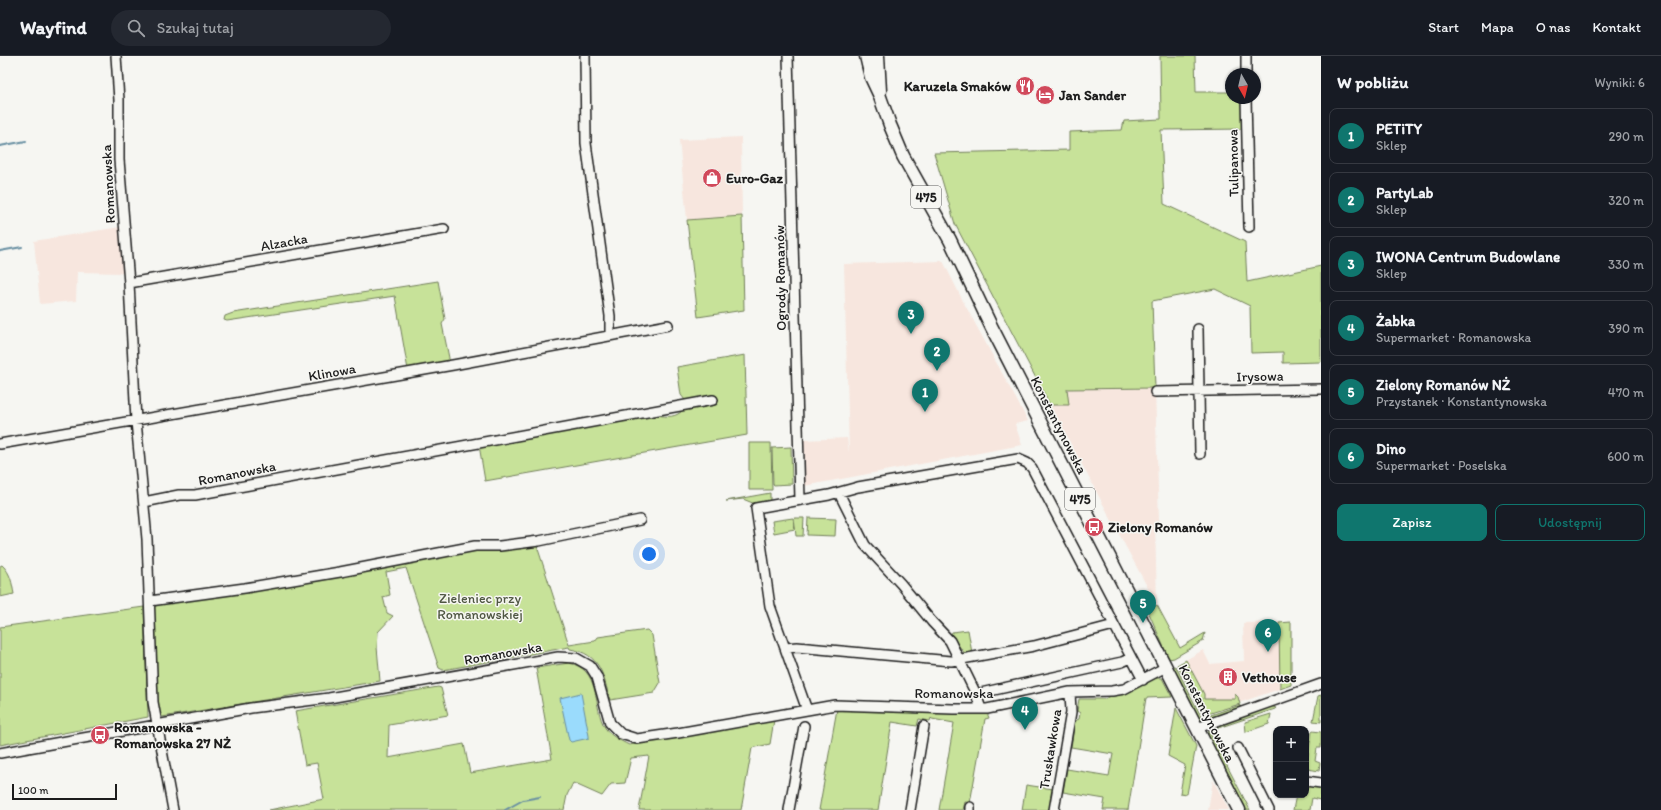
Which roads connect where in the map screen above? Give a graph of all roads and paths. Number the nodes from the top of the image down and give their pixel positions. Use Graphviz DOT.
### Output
graph roads {
  1 [pos="116,56"];
  2 [pos="585,56"];
  3 [pos="788,56"];
  4 [pos="866,56"];
  5 [pos="878,56"];
  6 [pos="1246,56"];
  7 [pos="1246,68"];
  8 [pos="880,94"];
  9 [pos="1246,104"];
  10 [pos="1249,227"];
  11 [pos="444,229"];
  12 [pos="129,283"];
  13 [pos="668,325"];
  14 [pos="1198,329"];
  15 [pos="610,335"];
  16 [pos="1321,389"];
  17 [pos="1199,391"];
  18 [pos="1155,392"];
  19 [pos="713,400"];
  20 [pos="136,421"];
  21 [pos="0,444"];
  22 [pos="1200,454"];
  23 [pos="840,493"];
  24 [pos="800,500"];
  25 [pos="144,502"];
  26 [pos="640,520"];
  27 [pos="150,601"];
  28 [pos="1114,625"];
  29 [pos="785,648"];
  30 [pos="1131,658"];
  31 [pos="960,659"];
  32 [pos="1166,667"];
  33 [pos="1143,680"];
  34 [pos="1321,684"];
  35 [pos="1070,692"];
  36 [pos="976,694"];
  37 [pos="980,709"];
  38 [pos="807,710"];
  39 [pos="157,725"];
  40 [pos="804,726"];
  41 [pos="924,726"];
  42 [pos="1197,728"];
  43 [pos="1238,748"];
  44 [pos="0,753"];
  45 [pos="1309,781"];
  46 [pos="1321,783"];
  47 [pos="173,810"];
  48 [pos="789,810"];
  49 [pos="910,810"];
  50 [pos="1054,810"];
  51 [pos="1239,810"];
  52 [pos="1269,810"];
  1 -- 12 [label="street, Romanowska"];
  2 -- 15 [label="street"];
  3 -- 24 [label="street, Ogrody Romanów"];
  4 -- 8 [label="main road, Konstantynowska / 475"];
  5 -- 8 [label="main road, Konstantynowska / 475"];
  6 -- 7 [label="street"];
  8 -- 32 [label="main road, Konstantynowska / 475"];
  9 -- 10 [label="street, Tulipanowa"];
  11 -- 12 [label="street, Alzacka"];
  12 -- 20 [label="street, Romanowska"];
  13 -- 15 [label="street, Klinowa"];
  14 -- 17 [label="street"];
  15 -- 20 [label="street, Klinowa"];
  16 -- 17 [label="street, Irysowa"];
  17 -- 18 [label="street, Irysowa"];
  17 -- 22 [label="street"];
  19 -- 25 [label="street, Romanowska"];
  20 -- 21 [label="street, Klinowa"];
  20 -- 25 [label="street, Romanowska"];
  23 -- 24 [label="street"];
  23 -- 28 [label="street"];
  23 -- 31 [label="street"];
  24 -- 29 [label="street"];
  25 -- 27 [label="street, Romanowska"];
  26 -- 27 [label="street"];
  27 -- 39 [label="street, Romanowska"];
  28 -- 30 [label="street"];
  28 -- 31 [label="street"];
  29 -- 31 [label="street"];
  29 -- 38 [label="street"];
  30 -- 33 [label="street"];
  30 -- 36 [label="street"];
  31 -- 36 [label="street"];
  32 -- 33 [label="street, Romanowska"];
  32 -- 42 [label="main road, Konstantynowska / 475"];
  33 -- 35 [label="street, Romanowska"];
  34 -- 42 [label="street"];
  35 -- 37 [label="street, Romanowska"];
  35 -- 50 [label="street, Truskawkowa"];
  36 -- 37 [label="street"];
  37 -- 38 [label="street, Romanowska"];
  38 -- 39 [label="street, Romanowska"];
  39 -- 44 [label="street, Romanowska"];
  39 -- 47 [label="street"];
  40 -- 48 [label="street"];
  41 -- 49 [label="street"];
  42 -- 51 [label="main road, Konstantynowska / 475"];
  43 -- 52 [label="street"];
  45 -- 46 [label="street"];
}
